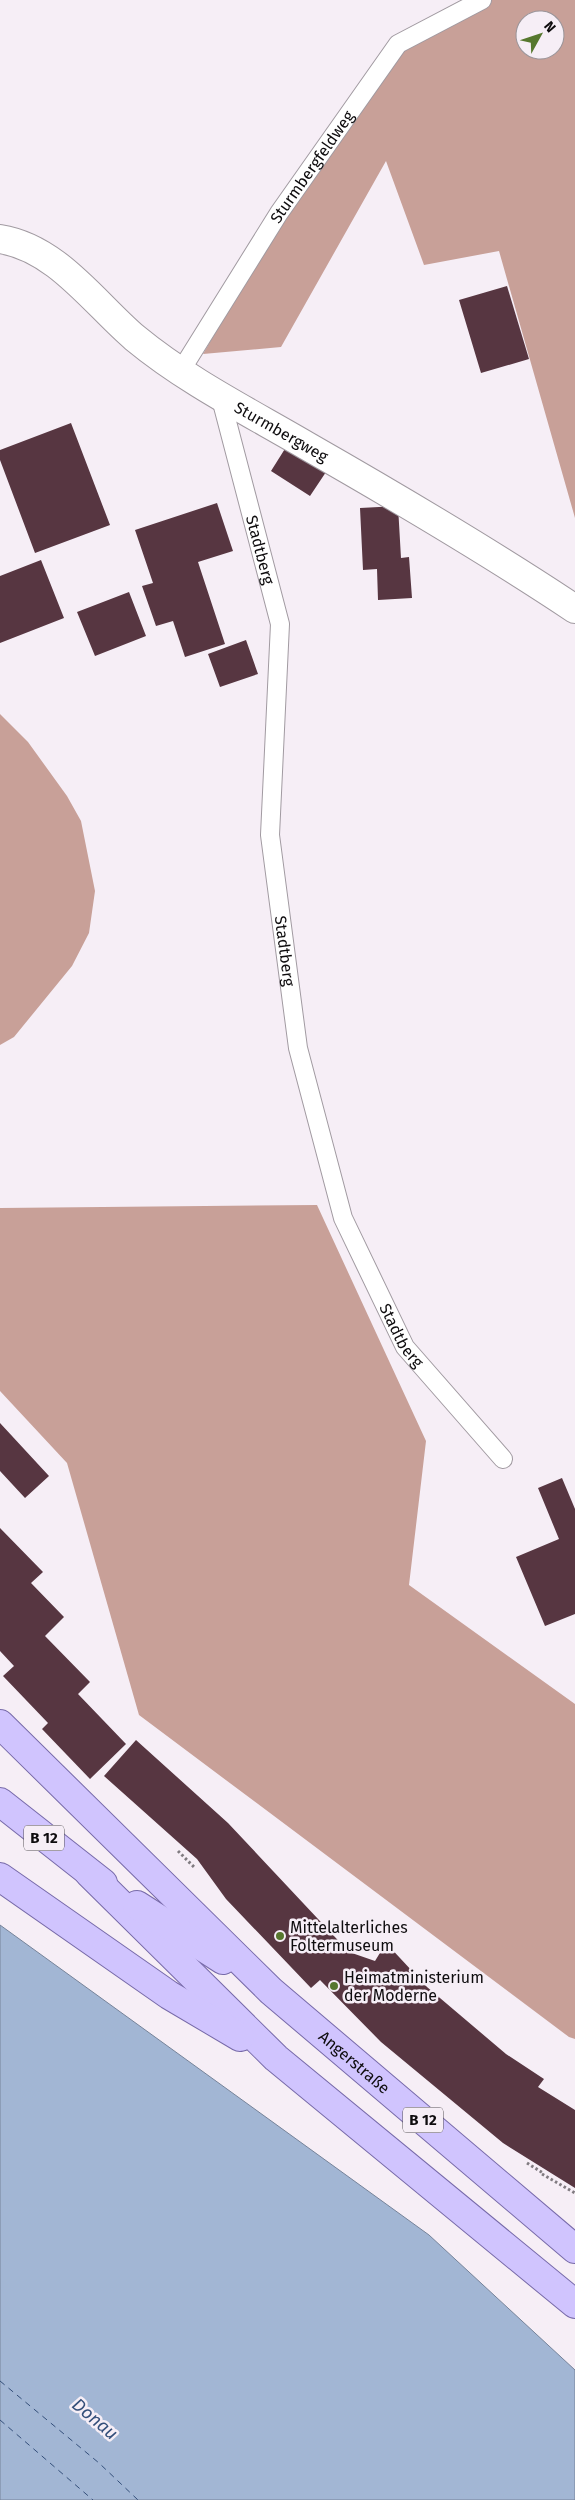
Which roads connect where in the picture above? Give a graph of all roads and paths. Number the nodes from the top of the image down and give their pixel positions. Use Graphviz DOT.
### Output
graph roads {
  1 [pos="482,0"];
  2 [pos="0,239"];
  3 [pos="180,372"];
  4 [pos="220,395"];
  5 [pos="575,608"];
  6 [pos="503,1459"];
  7 [pos="0,1724"];
  8 [pos="0,1802"];
  9 [pos="89,1873"];
  10 [pos="0,1877"];
  11 [pos="270,1991"];
  12 [pos="276,2058"];
  13 [pos="538,2181"];
  14 [pos="575,2194"];
  15 [pos="575,2249"];
  16 [pos="575,2304"];
  1 -- 3 [label="lane, Sturmbergfeldweg"];
  2 -- 3 [label="street, Sturmbergweg"];
  3 -- 4 [label="street, Sturmbergweg"];
  4 -- 5 [label="street, Sturmbergweg"];
  4 -- 6 [label="lane, Stadtberg"];
  7 -- 11 [label="main road"];
  8 -- 9 [label="main road, B 12"];
  9 -- 11 [label="main road, B 12"];
  9 -- 12 [label="main road, B 12"];
  10 -- 12 [label="main road"];
  11 -- 15 [label="main road, Angerstraße / B 12"];
  12 -- 16 [label="main road, B 12"];
  13 -- 14 [label="path"];
}
